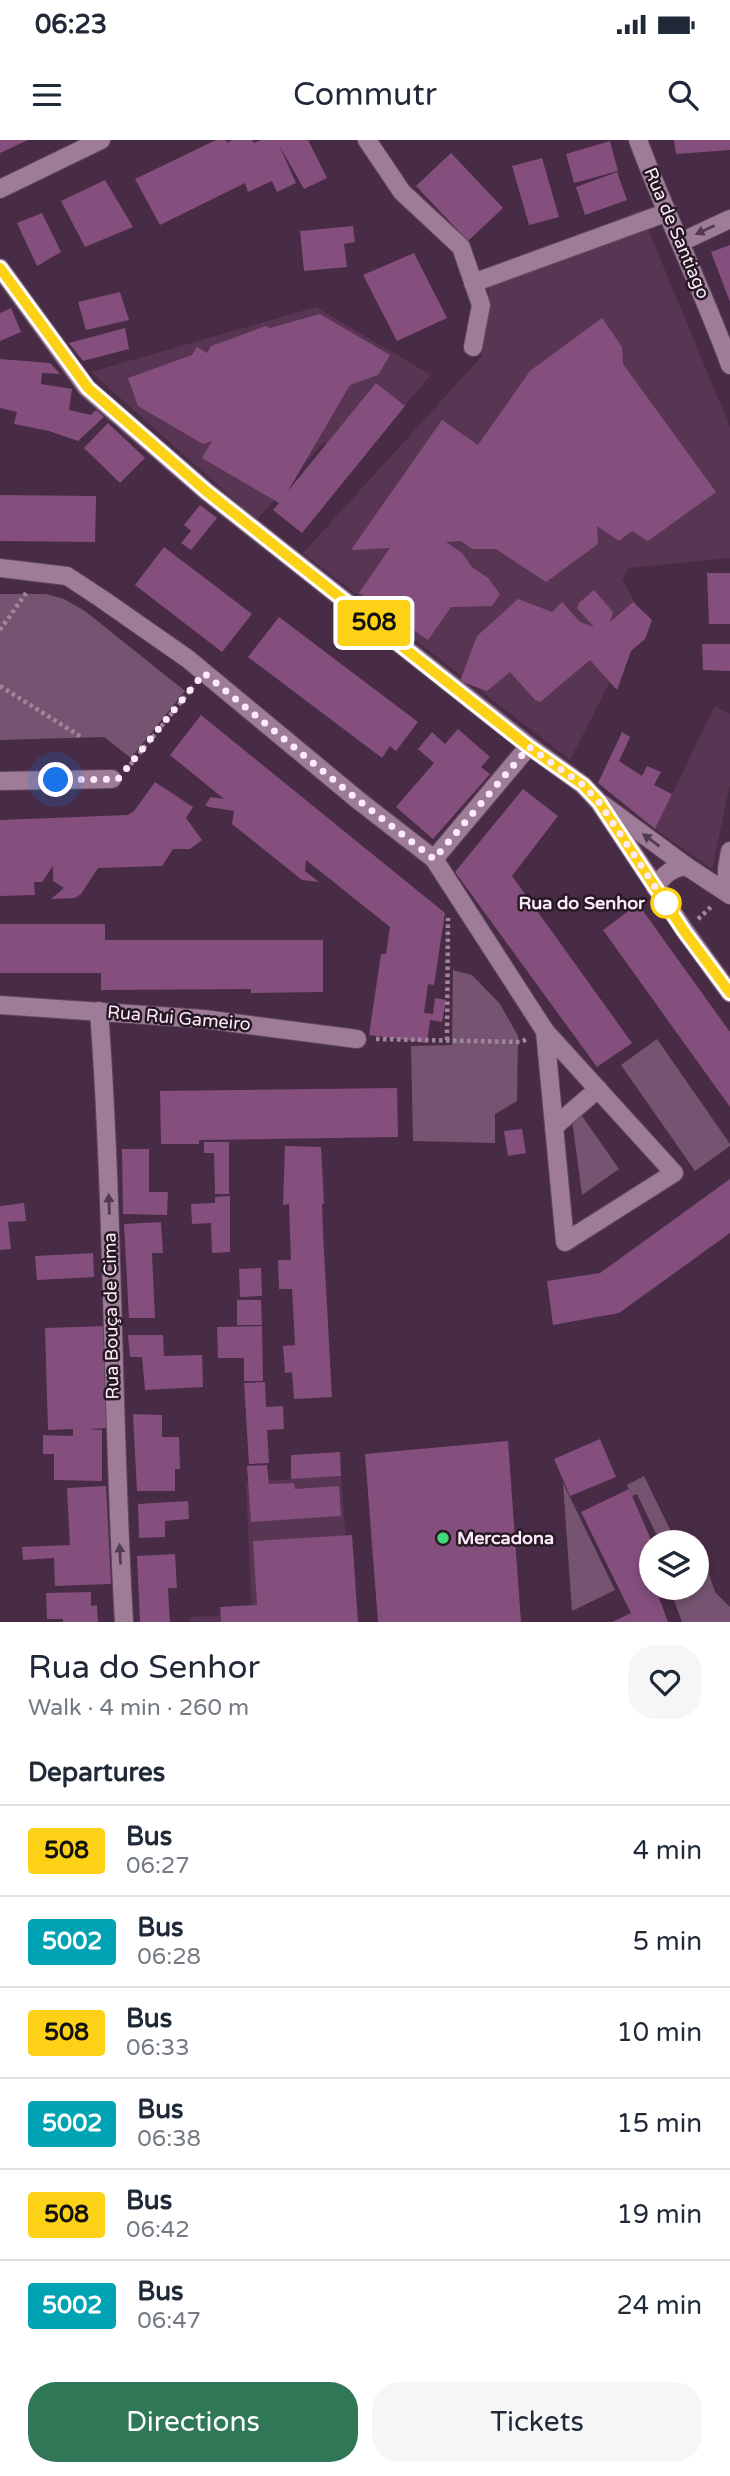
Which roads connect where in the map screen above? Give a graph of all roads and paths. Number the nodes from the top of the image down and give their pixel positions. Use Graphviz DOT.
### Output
graph roads {
  1 [pos="101,140"];
  2 [pos="367,140"];
  3 [pos="638,140"];
  4 [pos="0,188"];
  5 [pos="668,212"];
  6 [pos="730,219"];
  7 [pos="681,242"];
  8 [pos="0,268"];
  9 [pos="473,283"];
  10 [pos="473,346"];
  11 [pos="730,365"];
  12 [pos="0,568"];
  13 [pos="26,593"];
  14 [pos="0,630"];
  15 [pos="204,673"];
  16 [pos="0,686"];
  17 [pos="83,738"];
  18 [pos="529,747"];
  19 [pos="112,779"];
  20 [pos="0,781"];
  21 [pos="599,802"];
  22 [pos="730,851"];
  23 [pos="434,859"];
  24 [pos="686,866"];
  25 [pos="655,887"];
  26 [pos="451,888"];
  27 [pos="729,894"];
  28 [pos="684,931"];
  29 [pos="730,993"];
  30 [pos="0,1005"];
  31 [pos="99,1011"];
  32 [pos="545,1031"];
  33 [pos="357,1039"];
  34 [pos="447,1040"];
  35 [pos="598,1089"];
  36 [pos="554,1126"];
  37 [pos="124,1622"];
  1 -- 4 [label="street"];
  2 -- 9 [label="street"];
  3 -- 5 [label="street, Rua de Santiago"];
  5 -- 7 [label="street, Rua de Santiago"];
  5 -- 9 [label="street"];
  6 -- 7 [label="street, one-way"];
  7 -- 11 [label="street, Rua de Santiago"];
  8 -- 18 [label="street"];
  9 -- 10 [label="street"];
  12 -- 15 [label="street"];
  13 -- 14 [label="path"];
  15 -- 19 [label="path"];
  15 -- 23 [label="street"];
  16 -- 17 [label="path"];
  18 -- 21 [label="street"];
  18 -- 23 [label="street"];
  19 -- 20 [label="street"];
  24 -- 21 [label="street, one-way"];
  21 -- 25 [label="street"];
  22 -- 27 [label="street"];
  23 -- 26 [label="street"];
  24 -- 25 [label="street"];
  24 -- 27 [label="street"];
  25 -- 28 [label="street"];
  26 -- 32 [label="street"];
  26 -- 34 [label="path"];
  27 -- 28 [label="path"];
  28 -- 29 [label="street"];
  30 -- 31 [label="street, Rua Rui Gameiro"];
  31 -- 33 [label="street, Rua Rui Gameiro"];
  37 -- 31 [label="street, Rua Bouça de Cima, one-way"];
  32 -- 34 [label="path"];
  32 -- 35 [label="street"];
  32 -- 36 [label="street"];
  33 -- 34 [label="path"];
  35 -- 36 [label="street"];
  35 -- 36 [label="street"];
}
